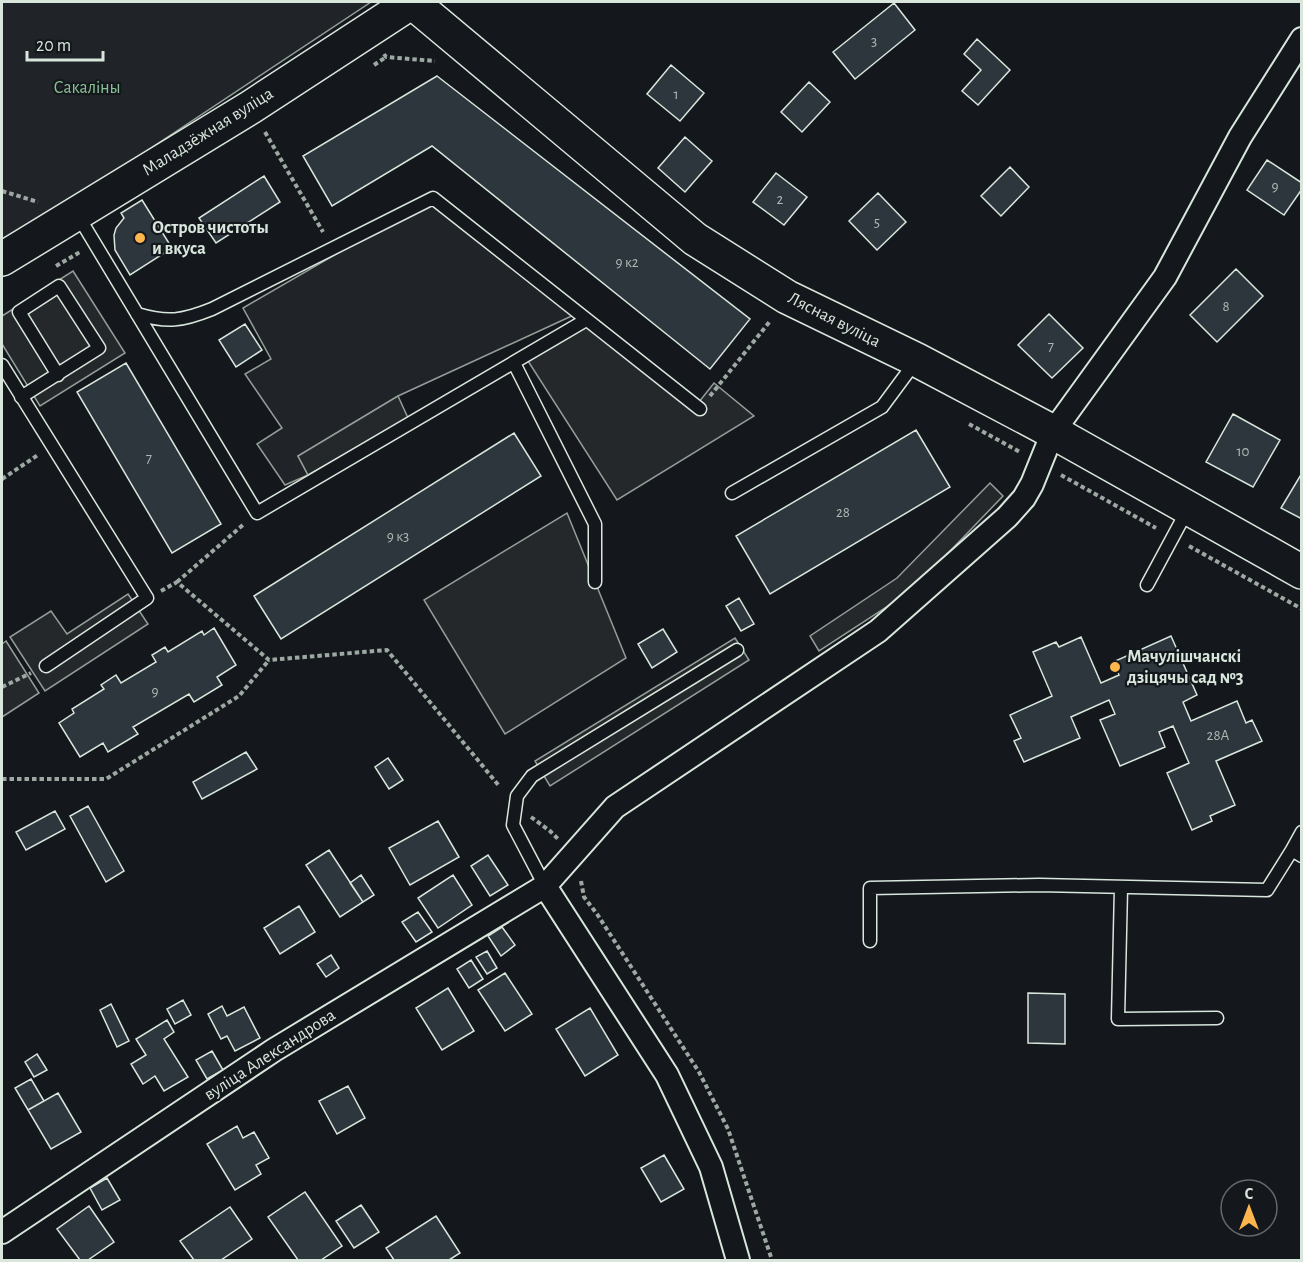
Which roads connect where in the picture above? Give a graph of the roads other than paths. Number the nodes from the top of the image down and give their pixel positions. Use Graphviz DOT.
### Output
graph roads {
  1 [pos="412,2"];
  2 [pos="1302,39"];
  3 [pos="76,213"];
  4 [pos="2,258"];
  5 [pos="137,314"];
  6 [pos="585,320"];
  7 [pos="917,360"];
  8 [pos="514,363"];
  9 [pos="2,365"];
  10 [pos="58,375"];
  11 [pos="21,397"];
  12 [pos="700,410"];
  13 [pos="1053,432"];
  14 [pos="732,493"];
  15 [pos="1188,509"];
  16 [pos="1302,572"];
  17 [pos="595,582"];
  18 [pos="1147,585"];
  19 [pos="737,650"];
  20 [pos="46,666"];
  21 [pos="1302,832"];
  22 [pos="1297,853"];
  23 [pos="545,886"];
  24 [pos="1121,888"];
  25 [pos="870,941"];
  26 [pos="1217,1018"];
  27 [pos="2,1232"];
  28 [pos="738,1260"];
  1 -- 3 [label="main road, Маладзёжная вуліца"];
  1 -- 7 [label="main road, Лясная вуліца"];
  2 -- 13 [label="street, вуліца Александрова"];
  3 -- 4 [label="main road, Маладзёжная вуліца"];
  3 -- 5 [label="lane"];
  5 -- 6 [label="lane"];
  5 -- 8 [label="lane"];
  6 -- 8 [label="lane"];
  6 -- 12 [label="lane"];
  7 -- 13 [label="main road, Лясная вуліца"];
  7 -- 14 [label="lane"];
  8 -- 17 [label="lane"];
  9 -- 11 [label="lane"];
  10 -- 10 [label="lane"];
  10 -- 11 [label="lane"];
  11 -- 20 [label="lane"];
  13 -- 15 [label="main road, Лясная вуліца"];
  13 -- 23 [label="street, вуліца Александрова"];
  15 -- 16 [label="main road, Лясная вуліца"];
  15 -- 18 [label="lane"];
  19 -- 23 [label="lane"];
  21 -- 22 [label="lane"];
  22 -- 24 [label="lane"];
  23 -- 27 [label="street, вуліца Александрова"];
  23 -- 28 [label="street"];
  24 -- 25 [label="lane"];
  24 -- 26 [label="lane"];
}
